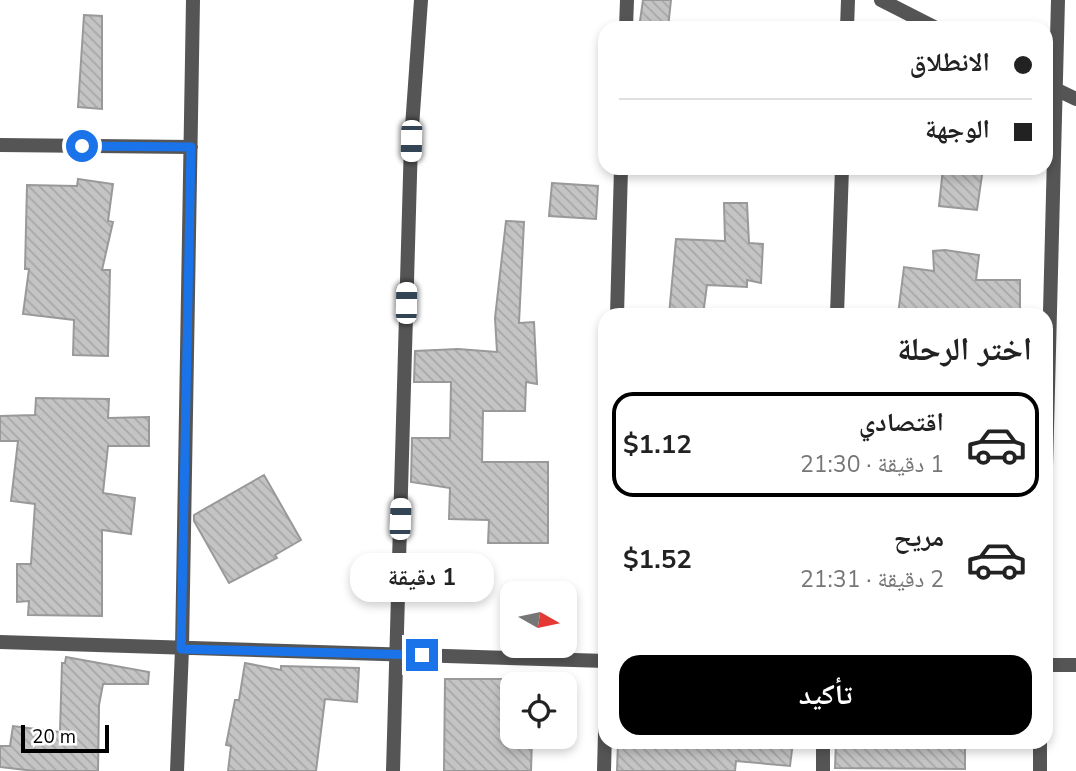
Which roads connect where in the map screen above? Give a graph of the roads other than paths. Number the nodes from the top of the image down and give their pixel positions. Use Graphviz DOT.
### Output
graph roads {
  1 [pos="193,0"];
  2 [pos="421,0"];
  3 [pos="626,0"];
  4 [pos="848,0"];
  5 [pos="881,0"];
  6 [pos="1058,0"];
  7 [pos="626,21"];
  8 [pos="847,21"];
  9 [pos="922,21"];
  10 [pos="1053,62"];
  11 [pos="1053,88"];
  12 [pos="1076,99"];
  13 [pos="0,145"];
  14 [pos="191,147"];
  15 [pos="621,175"];
  16 [pos="842,175"];
  17 [pos="1050,175"];
  18 [pos="617,308"];
  19 [pos="837,308"];
  20 [pos="1048,308"];
  21 [pos="0,642"];
  22 [pos="181,649"];
  23 [pos="396,654"];
  24 [pos="598,661"];
  25 [pos="1053,665"];
  26 [pos="1076,666"];
  27 [pos="605,749"];
  28 [pos="823,749"];
  29 [pos="1040,749"];
  30 [pos="177,771"];
  31 [pos="393,771"];
  32 [pos="604,771"];
  33 [pos="823,771"];
  34 [pos="1040,771"];
  1 -- 14 [label="street"];
  2 -- 23 [label="street"];
  3 -- 7 [label="street"];
  4 -- 8 [label="street"];
  5 -- 9 [label="street"];
  6 -- 10 [label="street"];
  11 -- 12 [label="street"];
  13 -- 14 [label="street"];
  14 -- 22 [label="street"];
  15 -- 18 [label="street"];
  16 -- 19 [label="street"];
  17 -- 20 [label="street"];
  21 -- 22 [label="street"];
  22 -- 23 [label="street"];
  22 -- 30 [label="street"];
  23 -- 24 [label="street"];
  23 -- 31 [label="street"];
  25 -- 26 [label="street"];
  27 -- 32 [label="street"];
  28 -- 33 [label="street"];
  29 -- 34 [label="street"];
}
